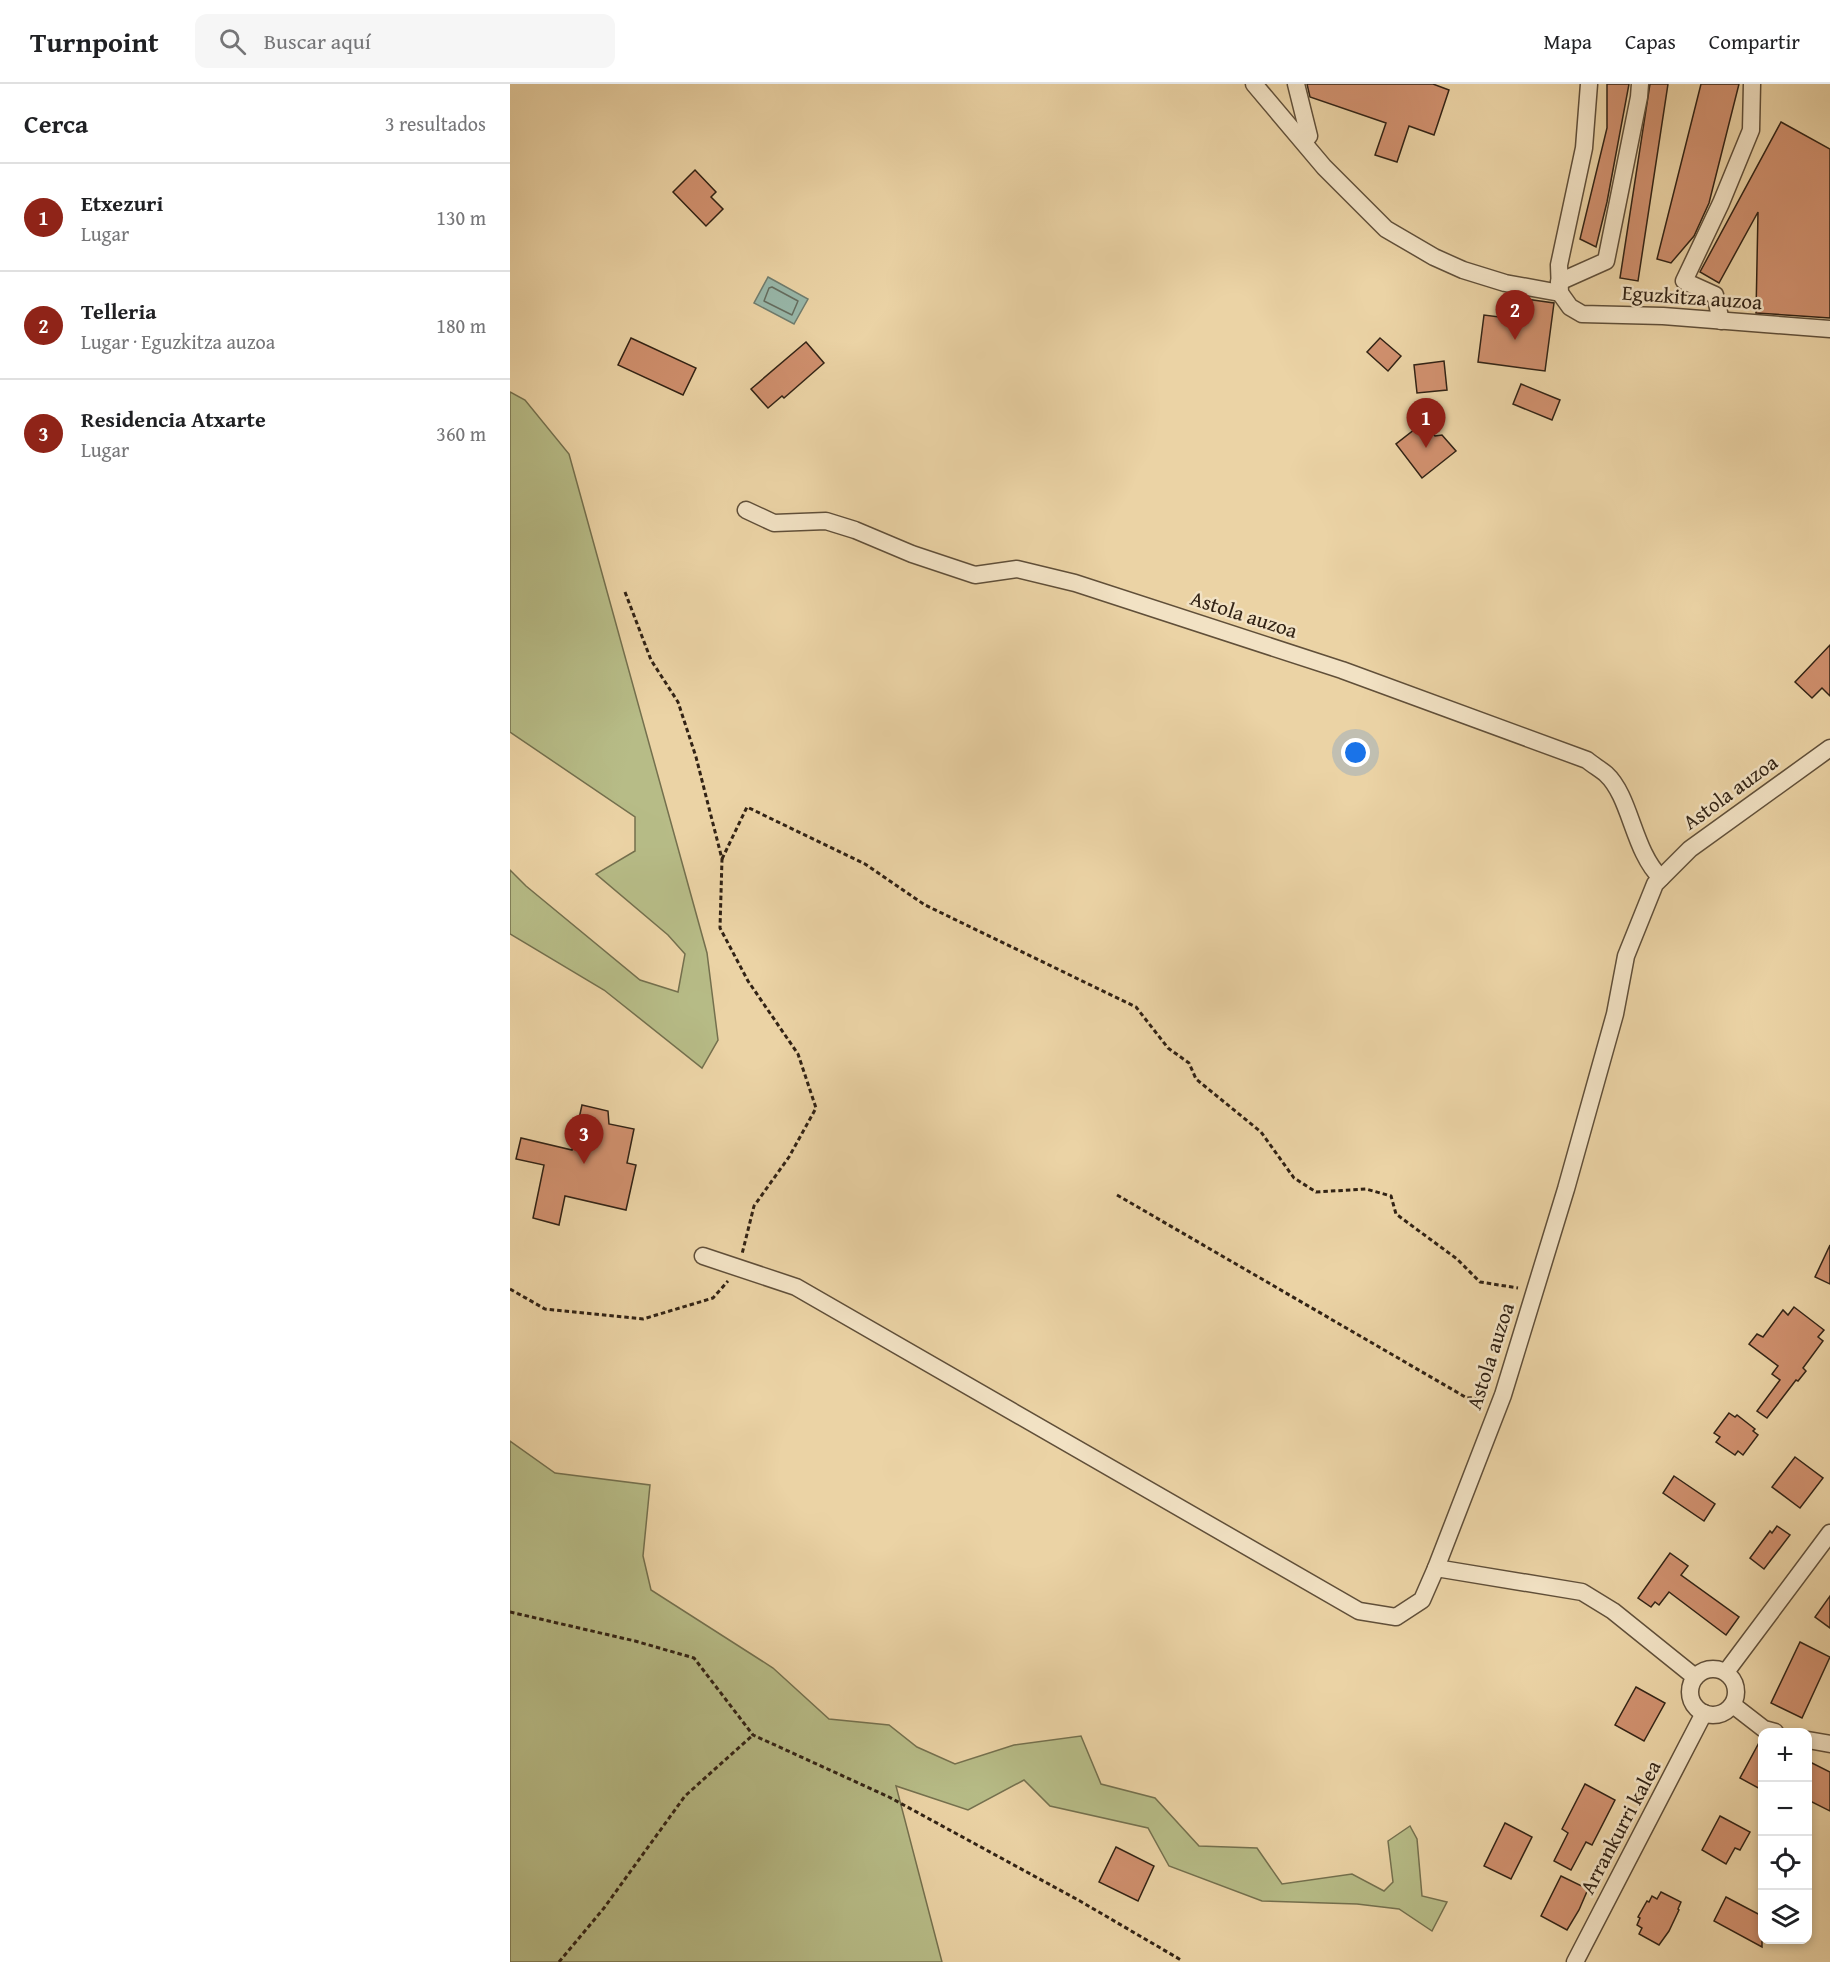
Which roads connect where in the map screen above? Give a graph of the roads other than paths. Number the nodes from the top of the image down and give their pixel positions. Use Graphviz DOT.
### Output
graph roads {
  1 [pos="1254,84"];
  2 [pos="1296,84"];
  3 [pos="1589,84"];
  4 [pos="1640,84"];
  5 [pos="1752,84"];
  6 [pos="1304,142"];
  7 [pos="1560,287"];
  8 [pos="1721,321"];
  9 [pos="1830,329"];
  10 [pos="746,510"];
  11 [pos="1830,748"];
  12 [pos="1661,878"];
  13 [pos="703,1256"];
  14 [pos="1830,1533"];
  15 [pos="1436,1568"];
  16 [pos="1726,1672"];
  17 [pos="1695,1677"];
  18 [pos="1733,1705"];
  19 [pos="1704,1713"];
  20 [pos="1763,1728"];
  21 [pos="1812,1741"];
  22 [pos="1830,1744"];
  23 [pos="1575,1962"];
  1 -- 6 [label="street"];
  2 -- 6 [label="street"];
  3 -- 7 [label="street"];
  4 -- 7 [label="street"];
  5 -- 8 [label="street"];
  6 -- 7 [label="street"];
  7 -- 8 [label="street, Eguzkitza auzoa"];
  8 -- 9 [label="street, Eguzkitza auzoa"];
  10 -- 12 [label="street, Astola auzoa"];
  11 -- 12 [label="street, Astola auzoa"];
  12 -- 15 [label="street, Astola auzoa"];
  13 -- 15 [label="street, Astola auzoa"];
  14 -- 16 [label="street"];
  15 -- 17 [label="street"];
  16 -- 17 [label="street"];
  16 -- 18 [label="street"];
  17 -- 19 [label="street"];
  18 -- 19 [label="street"];
  18 -- 20 [label="street"];
  19 -- 23 [label="street, Arrankurri kalea"];
  21 -- 22 [label="street"];
}
